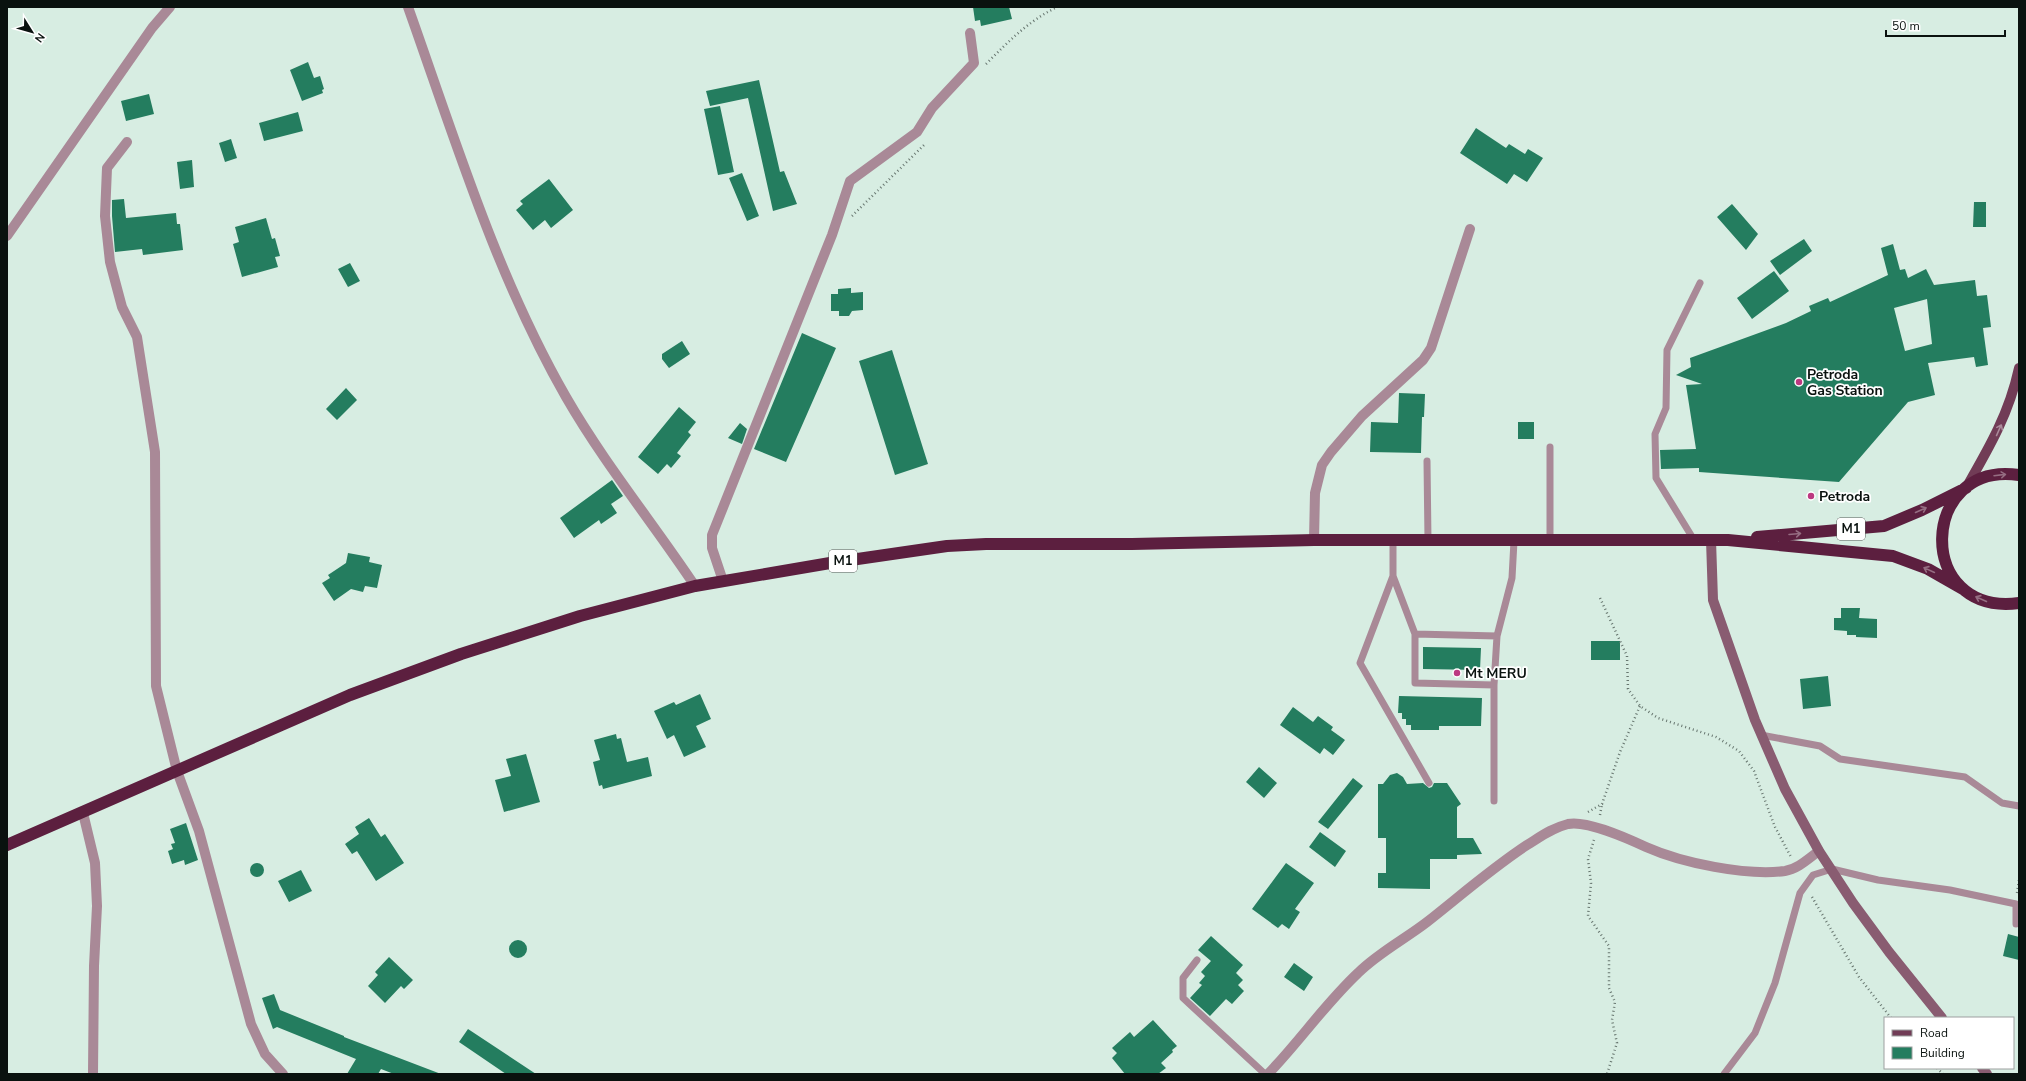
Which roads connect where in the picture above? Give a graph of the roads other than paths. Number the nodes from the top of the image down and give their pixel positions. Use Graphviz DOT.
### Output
graph roads {
  1 [pos="170,7"];
  2 [pos="408,7"];
  3 [pos="970,33"];
  4 [pos="127,142"];
  5 [pos="1470,230"];
  6 [pos="7,236"];
  7 [pos="1700,283"];
  8 [pos="2019,368"];
  9 [pos="1550,447"];
  10 [pos="1428,461"];
  11 [pos="2019,475"];
  12 [pos="1966,488"];
  13 [pos="1314,540"];
  14 [pos="1393,540"];
  15 [pos="1428,540"];
  16 [pos="1550,540"];
  17 [pos="1694,540"];
  18 [pos="1711,540"];
  19 [pos="1728,540"];
  20 [pos="1514,541"];
  21 [pos="1393,576"];
  22 [pos="723,581"];
  23 [pos="695,586"];
  24 [pos="1963,589"];
  25 [pos="2019,603"];
  26 [pos="1415,634"];
  27 [pos="1498,636"];
  28 [pos="1494,685"];
  29 [pos="1761,735"];
  30 [pos="177,771"];
  31 [pos="1429,783"];
  32 [pos="1494,801"];
  33 [pos="2019,806"];
  34 [pos="83,813"];
  35 [pos="7,845"];
  36 [pos="1819,851"];
  37 [pos="1832,869"];
  38 [pos="2016,924"];
  39 [pos="1197,960"];
  40 [pos="1941,1017"];
  41 [pos="93,1074"];
  42 [pos="283,1074"];
  43 [pos="1267,1074"];
  44 [pos="1724,1074"];
  1 -- 6 [label="street"];
  2 -- 23 [label="street"];
  3 -- 22 [label="street"];
  4 -- 30 [label="street"];
  5 -- 13 [label="street"];
  7 -- 17 [label="lane"];
  12 -- 8 [label="main road, one-way"];
  9 -- 16 [label="lane"];
  10 -- 15 [label="lane"];
  12 -- 11 [label="highway, M1, one-way"];
  19 -- 12 [label="highway, M1, one-way"];
  12 -- 24 [label="highway, M1"];
  13 -- 14 [label="highway, M1"];
  13 -- 22 [label="highway, M1"];
  14 -- 15 [label="highway, M1"];
  14 -- 21 [label="lane"];
  15 -- 20 [label="highway, M1"];
  16 -- 17 [label="highway, M1"];
  16 -- 20 [label="highway, M1"];
  17 -- 18 [label="highway, M1"];
  18 -- 19 [label="highway, M1"];
  18 -- 29 [label="street"];
  24 -- 19 [label="highway, M1, one-way"];
  20 -- 27 [label="lane"];
  21 -- 26 [label="lane"];
  21 -- 31 [label="lane"];
  22 -- 23 [label="highway, M1"];
  23 -- 30 [label="highway, M1"];
  25 -- 24 [label="highway, M1, one-way"];
  26 -- 27 [label="lane"];
  26 -- 28 [label="lane"];
  27 -- 28 [label="lane"];
  28 -- 32 [label="lane"];
  29 -- 33 [label="lane"];
  29 -- 36 [label="street"];
  30 -- 34 [label="highway, M1"];
  30 -- 42 [label="street"];
  34 -- 35 [label="highway, M1"];
  34 -- 41 [label="street"];
  36 -- 37 [label="street"];
  36 -- 43 [label="street"];
  37 -- 38 [label="lane"];
  37 -- 40 [label="street"];
  37 -- 44 [label="lane"];
  39 -- 43 [label="lane"];
}
